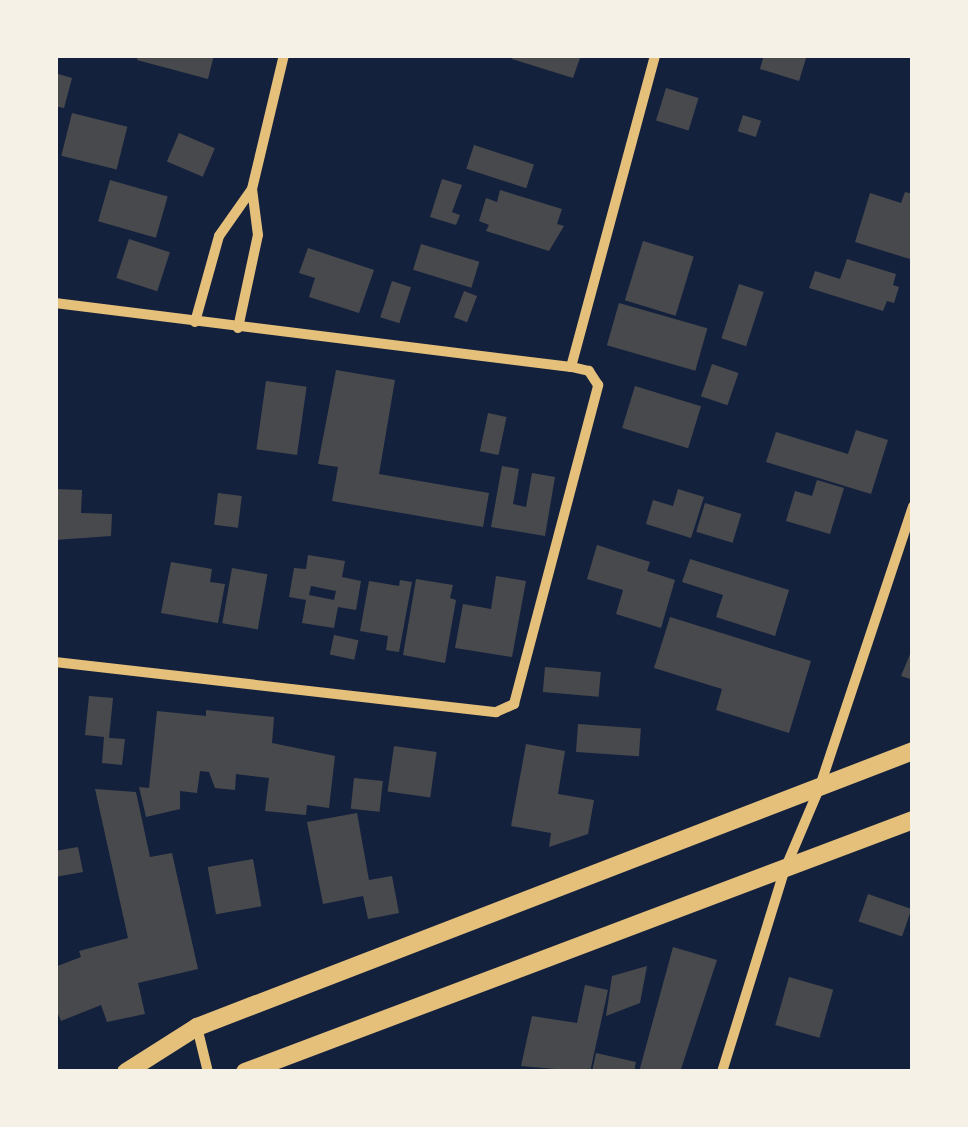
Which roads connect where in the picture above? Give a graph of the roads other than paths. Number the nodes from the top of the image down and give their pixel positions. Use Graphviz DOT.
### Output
graph roads {
  1 [pos="284,55"];
  2 [pos="655,55"];
  3 [pos="252,188"];
  4 [pos="55,303"];
  5 [pos="195,322"];
  6 [pos="238,328"];
  7 [pos="571,367"];
  8 [pos="913,506"];
  9 [pos="55,662"];
  10 [pos="913,751"];
  11 [pos="818,789"];
  12 [pos="913,820"];
  13 [pos="785,869"];
  14 [pos="197,1028"];
  15 [pos="126,1072"];
  16 [pos="208,1072"];
  17 [pos="246,1072"];
  18 [pos="722,1072"];
  1 -- 3 [label="street"];
  2 -- 7 [label="street"];
  3 -- 5 [label="street"];
  3 -- 6 [label="street"];
  4 -- 5 [label="street"];
  5 -- 6 [label="street"];
  6 -- 7 [label="street"];
  7 -- 9 [label="street"];
  8 -- 11 [label="street"];
  10 -- 11 [label="street"];
  11 -- 13 [label="street"];
  11 -- 14 [label="street"];
  12 -- 13 [label="street"];
  13 -- 17 [label="street"];
  13 -- 18 [label="street"];
  14 -- 15 [label="street"];
  14 -- 16 [label="street"];
}
